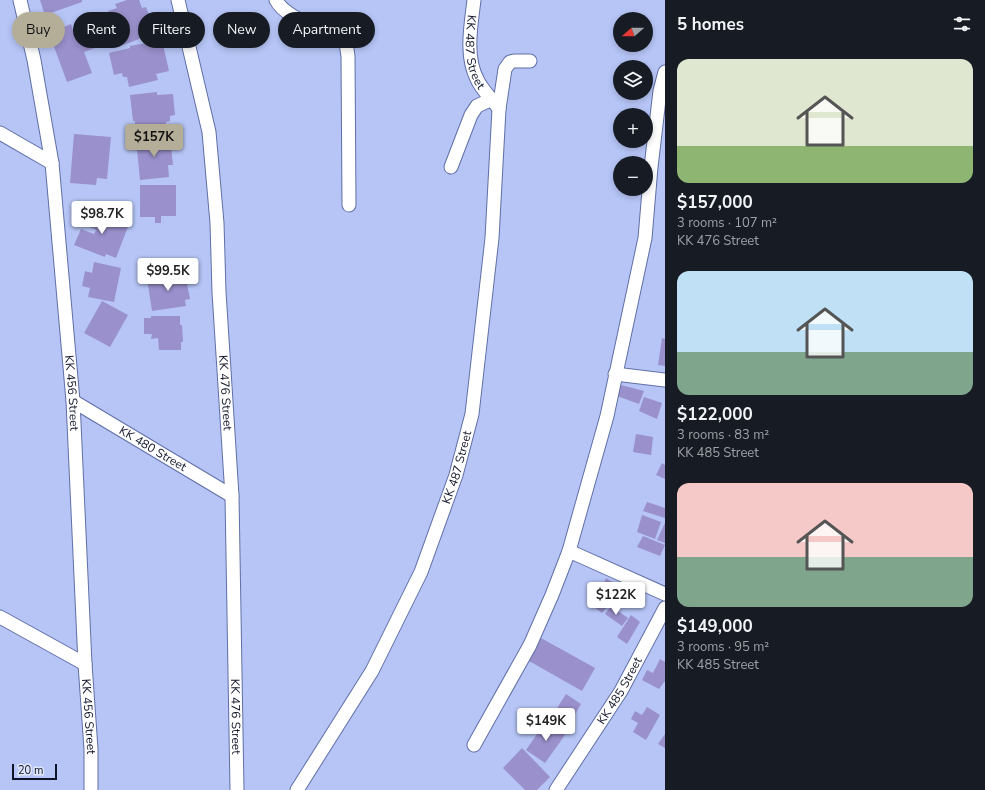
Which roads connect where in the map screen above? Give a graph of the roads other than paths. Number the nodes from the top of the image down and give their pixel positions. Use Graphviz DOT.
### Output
graph roads {
  1 [pos="20,0"];
  2 [pos="178,0"];
  3 [pos="276,0"];
  4 [pos="474,0"];
  5 [pos="530,61"];
  6 [pos="665,72"];
  7 [pos="496,104"];
  8 [pos="0,134"];
  9 [pos="52,162"];
  10 [pos="451,167"];
  11 [pos="349,205"];
  12 [pos="616,374"];
  13 [pos="665,380"];
  14 [pos="73,401"];
  15 [pos="232,496"];
  16 [pos="569,551"];
  17 [pos="665,594"];
  18 [pos="665,608"];
  19 [pos="0,617"];
  20 [pos="85,664"];
  21 [pos="474,745"];
  22 [pos="92,790"];
  23 [pos="237,790"];
  24 [pos="298,790"];
  25 [pos="556,790"];
  1 -- 9 [label="street, KK 456 Street"];
  2 -- 15 [label="street, KK 476 Street"];
  3 -- 11 [label="street"];
  4 -- 7 [label="street, KK 487 Street"];
  5 -- 7 [label="street, KK 487 Street"];
  6 -- 12 [label="street"];
  7 -- 10 [label="street, KK 487 Street"];
  7 -- 24 [label="street, KK 487 Street"];
  8 -- 9 [label="street"];
  9 -- 14 [label="street, KK 456 Street"];
  12 -- 13 [label="street"];
  12 -- 16 [label="street"];
  14 -- 15 [label="street, KK 480 Street"];
  14 -- 20 [label="street, KK 456 Street"];
  15 -- 23 [label="street, KK 476 Street"];
  16 -- 17 [label="street"];
  16 -- 21 [label="street"];
  18 -- 25 [label="street, KK 485 Street"];
  19 -- 20 [label="street"];
  20 -- 22 [label="street, KK 456 Street"];
}
